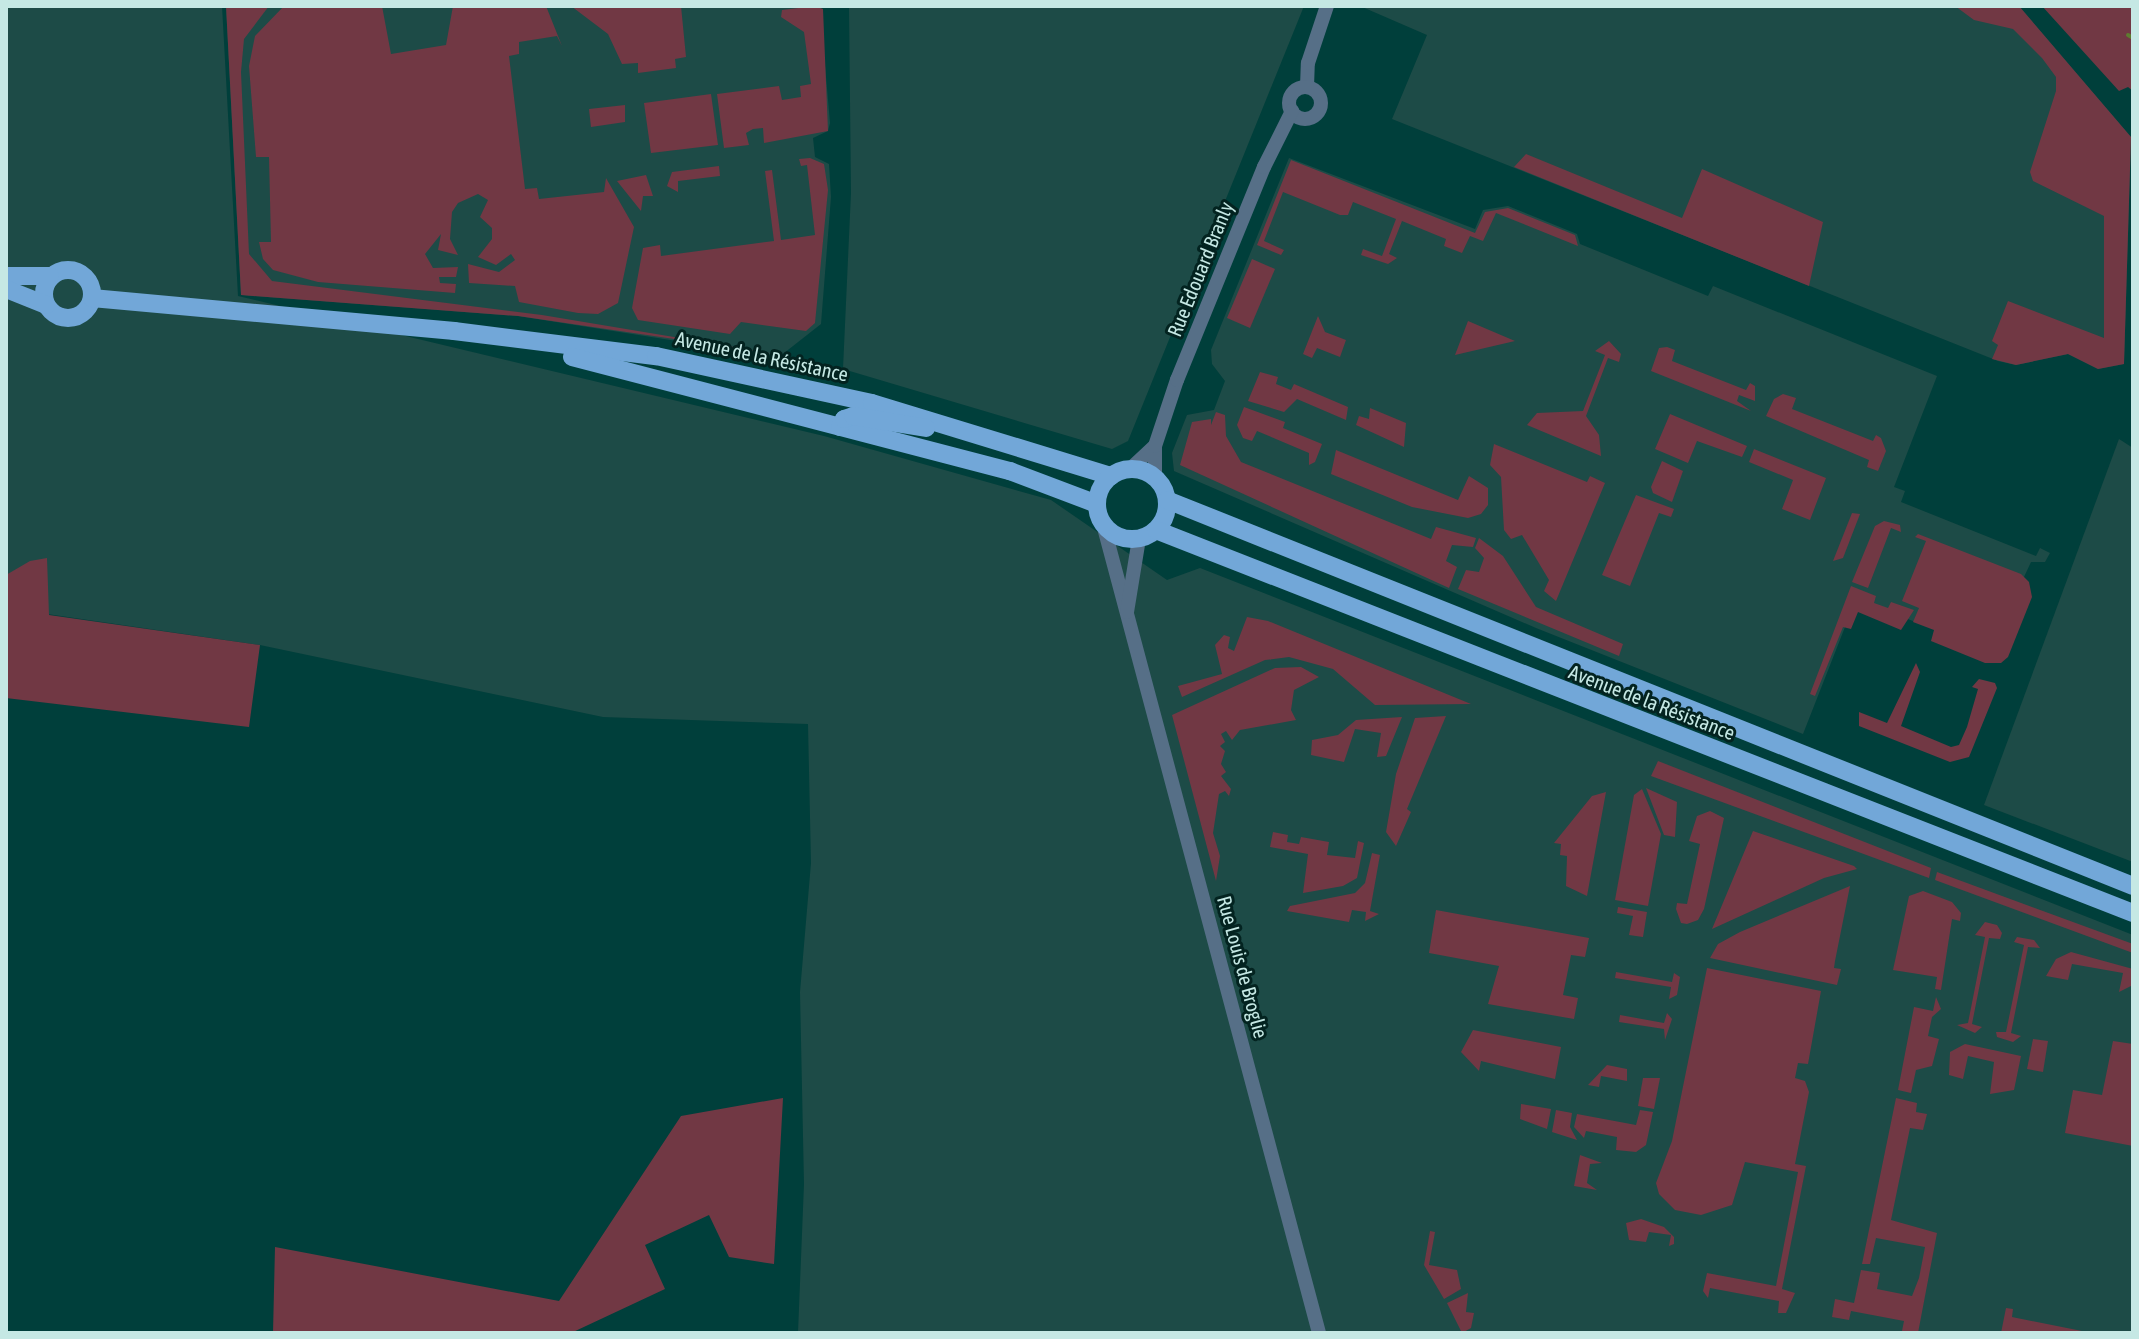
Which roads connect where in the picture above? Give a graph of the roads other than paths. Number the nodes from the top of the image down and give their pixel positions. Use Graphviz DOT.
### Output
graph roads {
  1 [pos="1327,6"];
  2 [pos="1307,87"];
  3 [pos="1292,111"];
  4 [pos="6,276"];
  5 [pos="50,276"];
  6 [pos="6,289"];
  7 [pos="92,298"];
  8 [pos="46,305"];
  9 [pos="527,344"];
  10 [pos="840,427"];
  11 [pos="984,436"];
  12 [pos="1155,446"];
  13 [pos="1130,469"];
  14 [pos="1111,476"];
  15 [pos="1155,477"];
  16 [pos="1167,500"];
  17 [pos="1097,504"];
  18 [pos="1103,524"];
  19 [pos="1148,534"];
  20 [pos="1127,612"];
  21 [pos="2133,886"];
  22 [pos="2133,913"];
  23 [pos="1319,1333"];
  1 -- 2 [label="street, Rue Edouard Branly"];
  2 -- 3 [label="street, Rue Edouard Branly"];
  2 -- 3 [label="street, Rue Edouard Branly"];
  3 -- 12 [label="street, Rue Edouard Branly"];
  4 -- 5 [label="main road"];
  5 -- 7 [label="main road"];
  5 -- 8 [label="main road"];
  6 -- 8 [label="main road"];
  7 -- 8 [label="main road"];
  7 -- 9 [label="main road, Avenue de la Résistance"];
  9 -- 10 [label="main road, Avenue de la Résistance"];
  9 -- 11 [label="main road, Avenue de la Résistance"];
  10 -- 11 [label="main road, Avenue de la Résistance"];
  10 -- 17 [label="main road, Avenue de la Résistance"];
  11 -- 14 [label="main road, Avenue de la Résistance"];
  12 -- 13 [label="street, Rue Edouard Branly"];
  12 -- 15 [label="street, Rue Edouard Branly"];
  13 -- 14 [label="main road"];
  13 -- 15 [label="main road"];
  14 -- 17 [label="main road"];
  15 -- 16 [label="main road"];
  16 -- 19 [label="main road"];
  16 -- 21 [label="main road, Avenue de la Résistance"];
  17 -- 18 [label="main road"];
  18 -- 19 [label="main road"];
  18 -- 20 [label="street, Rue Louis de Broglie"];
  19 -- 20 [label="street, Rue Louis de Broglie"];
  19 -- 22 [label="main road, Avenue de la Résistance"];
  20 -- 23 [label="street, Rue Louis de Broglie"];
}
